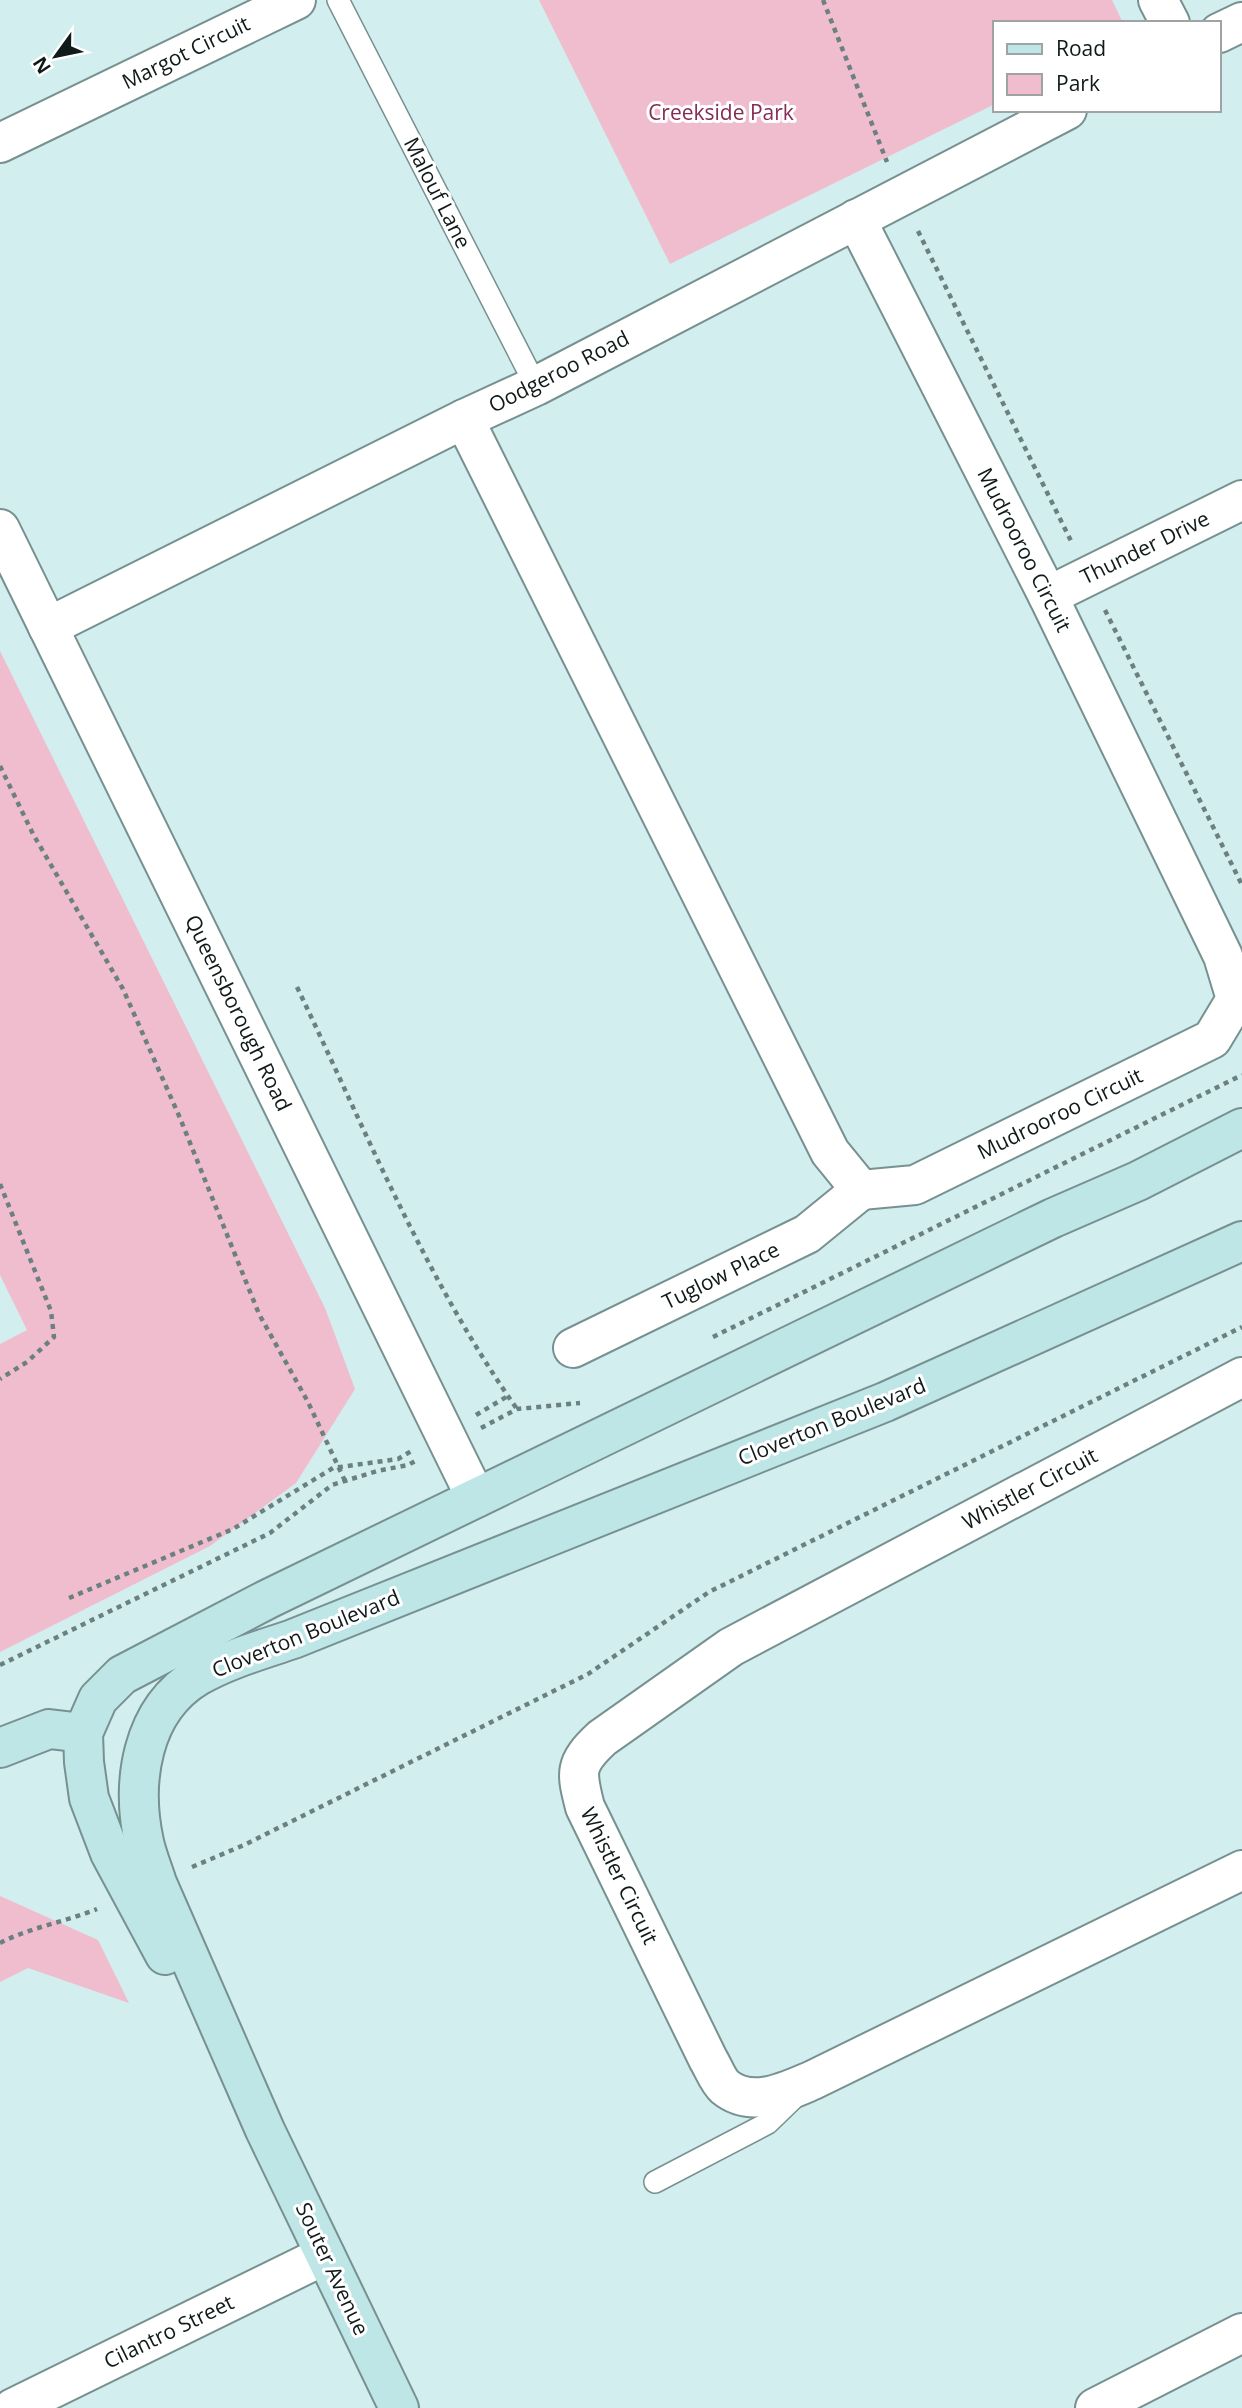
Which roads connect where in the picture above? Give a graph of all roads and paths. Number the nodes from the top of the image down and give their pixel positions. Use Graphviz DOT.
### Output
graph roads {
  1 [pos="296,0"];
  2 [pos="338,0"];
  3 [pos="823,0"];
  4 [pos="1158,0"];
  5 [pos="1169,21"];
  6 [pos="1242,22"];
  7 [pos="1221,32"];
  8 [pos="1063,112"];
  9 [pos="0,143"];
  10 [pos="901,196"];
  11 [pos="856,219"];
  12 [pos="536,386"];
  13 [pos="464,419"];
  14 [pos="1242,500"];
  15 [pos="0,529"];
  16 [pos="1088,576"];
  17 [pos="1048,596"];
  18 [pos="48,627"];
  19 [pos="0,766"];
  20 [pos="1242,885"];
  21 [pos="298,987"];
  22 [pos="1239,998"];
  23 [pos="1242,1075"];
  24 [pos="1242,1128"];
  25 [pos="0,1184"];
  26 [pos="861,1190"];
  27 [pos="1242,1241"];
  28 [pos="1242,1327"];
  29 [pos="704,1342"];
  30 [pos="573,1348"];
  31 [pos="1242,1377"];
  32 [pos="0,1379"];
  33 [pos="508,1396"];
  34 [pos="591,1397"];
  35 [pos="517,1409"];
  36 [pos="447,1438"];
  37 [pos="338,1468"];
  38 [pos="345,1481"];
  39 [pos="476,1498"];
  40 [pos="69,1598"];
  41 [pos="0,1665"];
  42 [pos="83,1732"];
  43 [pos="0,1748"];
  44 [pos="1242,1870"];
  45 [pos="144,1889"];
  46 [pos="0,1943"];
  47 [pos="813,2080"];
  48 [pos="265,2130"];
  49 [pos="654,2182"];
  50 [pos="325,2255"];
  51 [pos="1242,2333"];
  52 [pos="13,2408"];
  53 [pos="399,2408"];
  54 [pos="1095,2408"];
  1 -- 9 [label="street, Margot Circuit"];
  2 -- 12 [label="lane, Malouf Lane"];
  3 -- 10 [label="path"];
  4 -- 5 [label="street"];
  6 -- 7 [label="street"];
  8 -- 10 [label="street, Oodgeroo Road"];
  10 -- 11 [label="street, Oodgeroo Road"];
  10 -- 16 [label="path"];
  11 -- 12 [label="street, Oodgeroo Road"];
  11 -- 17 [label="street, Mudrooroo Circuit"];
  12 -- 13 [label="street, Oodgeroo Road"];
  13 -- 18 [label="street, Oodgeroo Road"];
  13 -- 26 [label="street"];
  14 -- 16 [label="street, Thunder Drive"];
  15 -- 18 [label="street, Queensborough Road"];
  16 -- 17 [label="street, Thunder Drive"];
  16 -- 20 [label="path"];
  17 -- 22 [label="street, Mudrooroo Circuit"];
  18 -- 36 [label="street, Queensborough Road"];
  19 -- 37 [label="path"];
  21 -- 33 [label="path"];
  22 -- 26 [label="street, Mudrooroo Circuit"];
  23 -- 29 [label="path"];
  24 -- 39 [label="street, Cloverton Boulevard"];
  25 -- 32 [label="path"];
  26 -- 30 [label="street, Tuglow Place"];
  27 -- 45 [label="street, Cloverton Boulevard"];
  28 -- 45 [label="path"];
  31 -- 47 [label="street, Whistler Circuit"];
  33 -- 35 [label="path"];
  33 -- 36 [label="path"];
  34 -- 35 [label="path"];
  35 -- 36 [label="path"];
  36 -- 37 [label="path"];
  36 -- 38 [label="path"];
  36 -- 39 [label="street, Queensborough Road"];
  37 -- 38 [label="path"];
  37 -- 40 [label="path"];
  38 -- 41 [label="path"];
  39 -- 42 [label="street, Cloverton Boulevard"];
  42 -- 43 [label="street"];
  42 -- 45 [label="street, Cloverton Boulevard"];
  44 -- 47 [label="street, Whistler Circuit"];
  45 -- 46 [label="path"];
  45 -- 48 [label="street, Cloverton Boulevard"];
  47 -- 49 [label="lane"];
  48 -- 50 [label="street, Souter Avenue"];
  50 -- 52 [label="street, Cilantro Street"];
  50 -- 53 [label="street, Souter Avenue"];
  51 -- 54 [label="street"];
}
